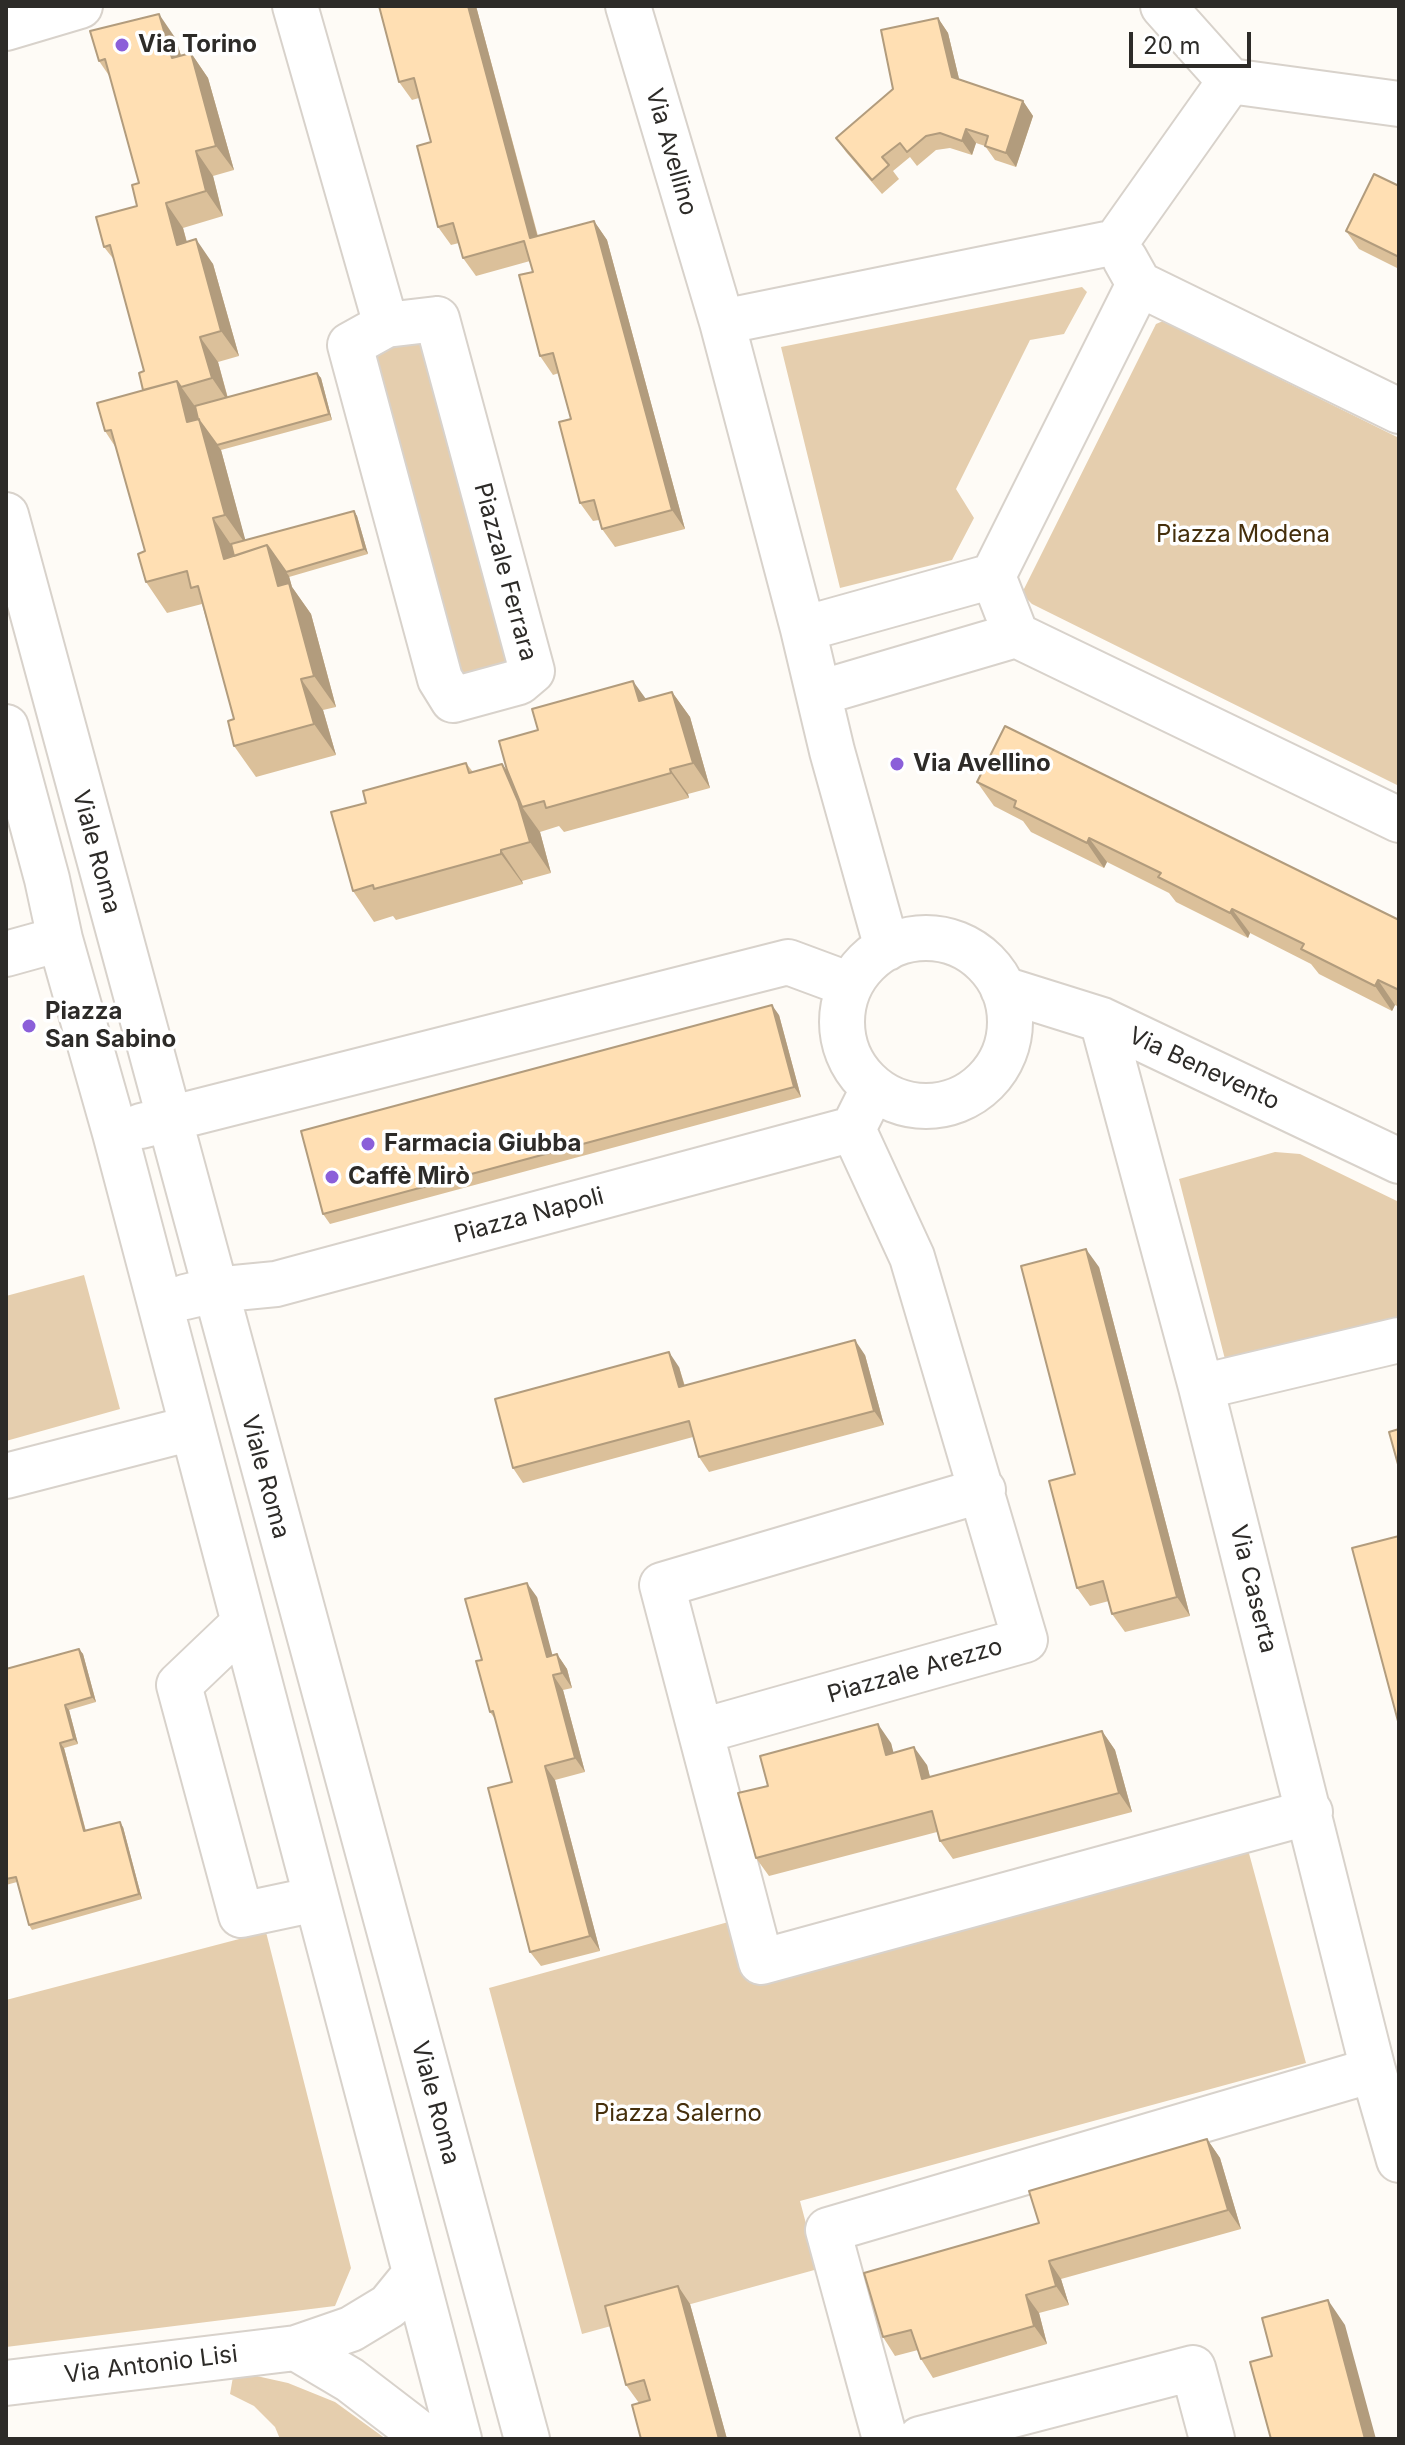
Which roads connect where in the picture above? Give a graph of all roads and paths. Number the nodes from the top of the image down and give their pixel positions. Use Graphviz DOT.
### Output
graph roads {
  1 [pos="80,6"];
  2 [pos="295,6"];
  3 [pos="628,6"];
  4 [pos="1163,6"];
  5 [pos="6,28"];
  6 [pos="1230,81"];
  7 [pos="1399,104"];
  8 [pos="1116,242"];
  9 [pos="1139,284"];
  10 [pos="722,322"];
  11 [pos="386,325"];
  12 [pos="1399,411"];
  13 [pos="6,515"];
  14 [pos="993,576"];
  15 [pos="803,629"];
  16 [pos="1016,635"];
  17 [pos="819,693"];
  18 [pos="6,727"];
  19 [pos="1399,820"];
  20 [pos="60,939"];
  21 [pos="887,948"];
  22 [pos="6,954"];
  23 [pos="850,985"];
  24 [pos="1003,989"];
  25 [pos="1102,1020"];
  26 [pos="873,1089"];
  27 [pos="168,1120"];
  28 [pos="853,1129"];
  29 [pos="115,1133"];
  30 [pos="1399,1161"];
  31 [pos="214,1290"];
  32 [pos="159,1303"];
  33 [pos="1399,1340"];
  34 [pos="1201,1387"];
  35 [pos="192,1428"];
  36 [pos="6,1476"];
  37 [pos="983,1490"];
  38 [pos="244,1623"];
  39 [pos="702,1731"];
  40 [pos="1310,1812"];
  41 [pos="316,1899"];
  42 [pos="1373,2070"];
  43 [pos="1399,2160"];
  44 [pos="415,2274"];
  45 [pos="296,2348"];
  46 [pos="6,2383"];
  47 [pos="427,2439"];
  48 [pos="459,2439"];
  49 [pos="527,2439"];
  50 [pos="885,2439"];
  51 [pos="920,2439"];
  52 [pos="1212,2439"];
  1 -- 5 [label="street"];
  2 -- 11 [label="street"];
  3 -- 10 [label="street, Via Avellino"];
  4 -- 6 [label="street"];
  6 -- 7 [label="street"];
  6 -- 8 [label="street"];
  8 -- 9 [label="street"];
  8 -- 10 [label="street"];
  9 -- 12 [label="street"];
  9 -- 14 [label="street"];
  10 -- 15 [label="street, Via Avellino"];
  11 -- 11 [label="street, Piazzale Ferrara"];
  13 -- 27 [label="street, Viale Roma"];
  14 -- 15 [label="street"];
  14 -- 16 [label="street"];
  15 -- 17 [label="street, Via Avellino"];
  16 -- 17 [label="street"];
  16 -- 19 [label="street"];
  17 -- 21 [label="street, Via Avellino"];
  18 -- 20 [label="street"];
  20 -- 22 [label="street"];
  20 -- 29 [label="street"];
  21 -- 23 [label="street"];
  21 -- 24 [label="street"];
  23 -- 26 [label="street"];
  23 -- 27 [label="street"];
  24 -- 25 [label="street, Via Benevento"];
  24 -- 26 [label="street"];
  25 -- 30 [label="street, Via Benevento"];
  25 -- 34 [label="street, Via Caserta"];
  26 -- 28 [label="street"];
  27 -- 29 [label="street"];
  27 -- 31 [label="street, Viale Roma"];
  28 -- 31 [label="street, Piazza Napoli"];
  28 -- 37 [label="street, Piazzale Arezzo"];
  29 -- 32 [label="street"];
  31 -- 32 [label="street, Piazza Napoli"];
  31 -- 49 [label="street, Viale Roma"];
  32 -- 35 [label="street"];
  33 -- 34 [label="street"];
  34 -- 40 [label="street, Via Caserta"];
  35 -- 36 [label="street"];
  35 -- 38 [label="street"];
  37 -- 39 [label="street"];
  37 -- 39 [label="street, Piazzale Arezzo"];
  38 -- 41 [label="street"];
  38 -- 41 [label="street"];
  39 -- 40 [label="street"];
  40 -- 42 [label="street, Via Caserta"];
  41 -- 44 [label="street"];
  42 -- 43 [label="street, Via Caserta"];
  42 -- 50 [label="street"];
  44 -- 45 [label="street, Via Antonio Lisi"];
  44 -- 48 [label="street"];
  45 -- 46 [label="street, Via Antonio Lisi"];
  45 -- 47 [label="street"];
  51 -- 52 [label="street"];
}
